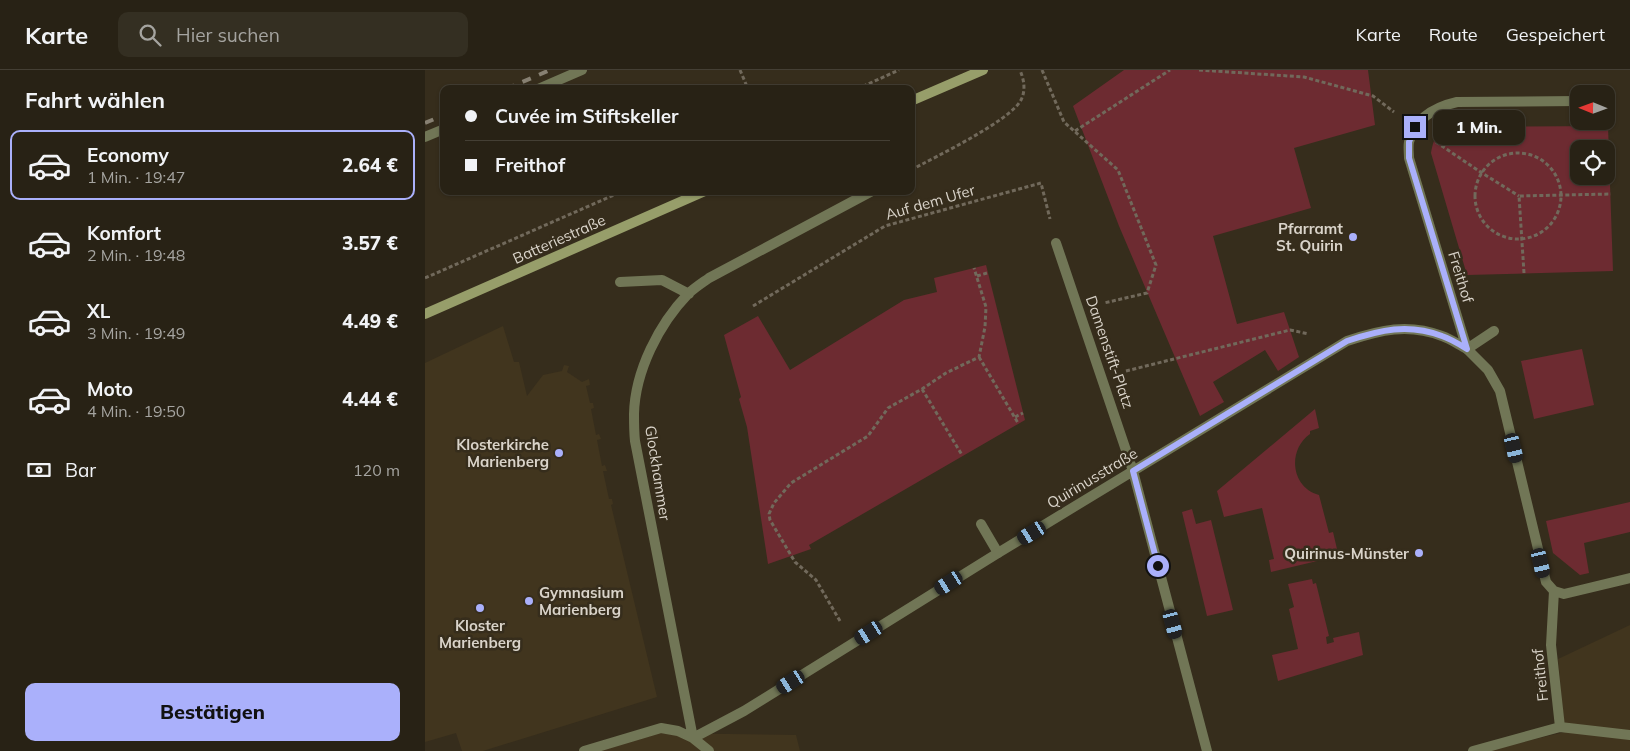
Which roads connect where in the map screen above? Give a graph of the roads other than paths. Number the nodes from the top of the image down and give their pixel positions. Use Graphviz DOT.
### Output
graph roads {
  1 [pos="582,70"];
  2 [pos="983,70"];
  3 [pos="547,85"];
  4 [pos="915,99"];
  5 [pos="1570,101"];
  6 [pos="440,131"];
  7 [pos="425,137"];
  8 [pos="696,195"];
  9 [pos="865,195"];
  10 [pos="1057,243"];
  11 [pos="620,282"];
  12 [pos="689,294"];
  13 [pos="425,314"];
  14 [pos="1494,331"];
  15 [pos="1467,349"];
  16 [pos="1133,471"];
  17 [pos="981,524"];
  18 [pos="998,553"];
  19 [pos="1630,578"];
  20 [pos="1554,591"];
  21 [pos="1561,727"];
  22 [pos="1630,735"];
  23 [pos="693,738"];
  24 [pos="584,751"];
  25 [pos="709,751"];
  26 [pos="1207,751"];
  27 [pos="1473,751"];
  1 -- 3 [label="street"];
  2 -- 4 [label="main road"];
  5 -- 15 [label="street, Freithof"];
  6 -- 7 [label="street"];
  8 -- 13 [label="main road, Batteriestraße"];
  9 -- 12 [label="street, Glockhammer"];
  10 -- 16 [label="street, Damenstift-Platz"];
  11 -- 12 [label="street"];
  12 -- 23 [label="street, Glockhammer"];
  14 -- 15 [label="street"];
  15 -- 16 [label="street, Quirinusstraße"];
  15 -- 20 [label="street, Freithof"];
  16 -- 18 [label="street, Quirinusstraße"];
  16 -- 26 [label="street, Damenstift-Platz"];
  17 -- 18 [label="street"];
  18 -- 23 [label="street, Quirinusstraße"];
  19 -- 20 [label="street"];
  20 -- 21 [label="street, Freithof"];
  21 -- 22 [label="street"];
  21 -- 27 [label="street"];
  23 -- 24 [label="street"];
  23 -- 25 [label="street"];
}
